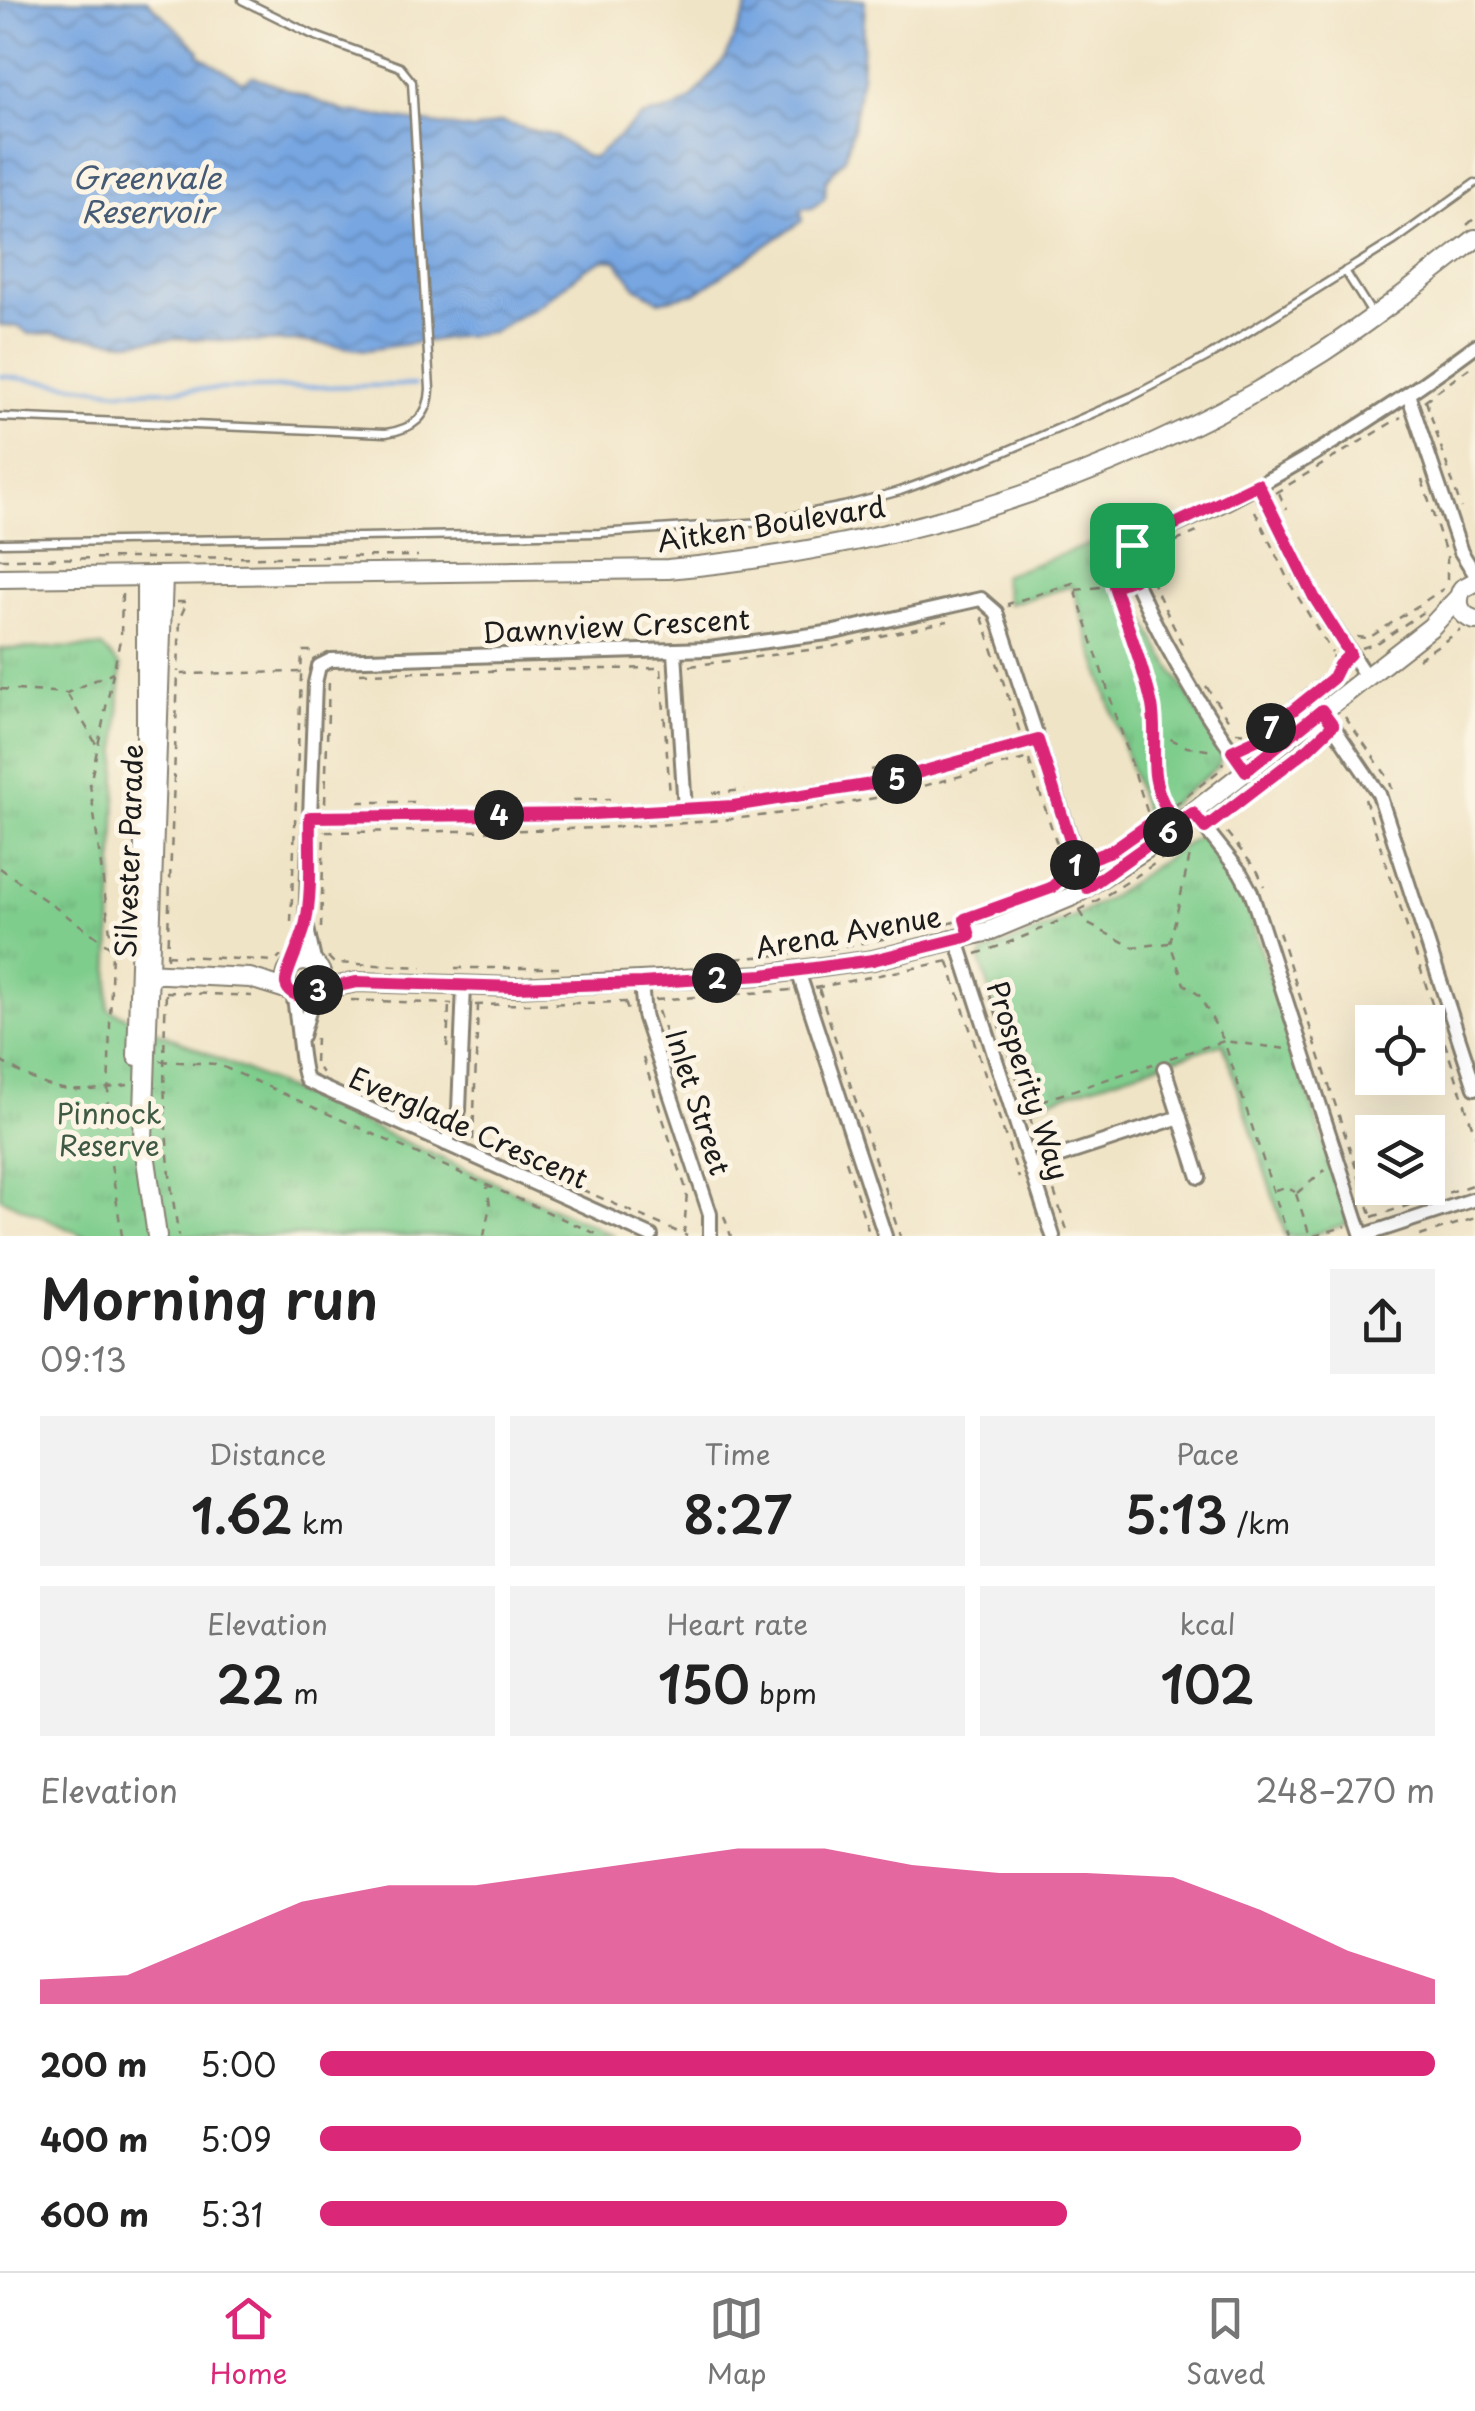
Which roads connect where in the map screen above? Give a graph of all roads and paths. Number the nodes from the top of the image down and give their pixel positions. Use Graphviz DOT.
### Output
graph roads {
  1 [pos="242,0"];
  2 [pos="1475,182"];
  3 [pos="1475,218"];
  4 [pos="1470,232"];
  5 [pos="1346,271"];
  6 [pos="1374,317"];
  7 [pos="1475,346"];
  8 [pos="1475,364"];
  9 [pos="1408,394"];
  10 [pos="1426,400"];
  11 [pos="1413,408"];
  12 [pos="0,417"];
  13 [pos="1418,470"];
  14 [pos="1258,484"];
  15 [pos="1278,491"];
  16 [pos="1264,499"];
  17 [pos="1463,512"];
  18 [pos="1291,520"];
  19 [pos="1205,528"];
  20 [pos="0,543"];
  21 [pos="432,556"];
  22 [pos="0,559"];
  23 [pos="123,577"];
  24 [pos="155,577"];
  25 [pos="0,578"];
  26 [pos="1134,579"];
  27 [pos="1463,585"];
  28 [pos="1114,586"];
  29 [pos="1074,590"];
  30 [pos="1004,608"];
  31 [pos="975,614"];
  32 [pos="959,618"];
  33 [pos="1428,619"];
  34 [pos="1470,622"];
  35 [pos="1349,627"];
  36 [pos="675,652"];
  37 [pos="1186,652"];
  38 [pos="1350,654"];
  39 [pos="1333,655"];
  40 [pos="1411,663"];
  41 [pos="668,668"];
  42 [pos="113,672"];
  43 [pos="301,672"];
  44 [pos="330,674"];
  45 [pos="349,674"];
  46 [pos="1365,676"];
  47 [pos="1204,682"];
  48 [pos="0,688"];
  49 [pos="67,694"];
  50 [pos="1348,712"];
  51 [pos="1328,718"];
  52 [pos="1154,732"];
  53 [pos="1038,740"];
  54 [pos="98,746"];
  55 [pos="1229,747"];
  56 [pos="1246,771"];
  57 [pos="1362,791"];
  58 [pos="670,796"];
  59 [pos="685,810"];
  60 [pos="1168,811"];
  61 [pos="1148,814"];
  62 [pos="318,817"];
  63 [pos="1199,820"];
  64 [pos="1078,863"];
  65 [pos="0,868"];
  66 [pos="1066,872"];
  67 [pos="1042,892"];
  68 [pos="1080,892"];
  69 [pos="1002,908"];
  70 [pos="321,930"];
  71 [pos="916,932"];
  72 [pos="952,932"];
  73 [pos="1170,943"];
  74 [pos="112,948"];
  75 [pos="819,951"];
  76 [pos="716,960"];
  77 [pos="304,961"];
  78 [pos="948,962"];
  79 [pos="795,963"];
  80 [pos="437,968"];
  81 [pos="456,968"];
  82 [pos="567,968"];
  83 [pos="145,973"];
  84 [pos="250,978"];
  85 [pos="357,982"];
  86 [pos="641,983"];
  87 [pos="464,986"];
  88 [pos="818,987"];
  89 [pos="987,987"];
  90 [pos="291,992"];
  91 [pos="316,992"];
  92 [pos="166,993"];
  93 [pos="625,1002"];
  94 [pos="449,1004"];
  95 [pos="478,1005"];
  96 [pos="630,1019"];
  97 [pos="317,1030"];
  98 [pos="302,1039"];
  99 [pos="642,1054"];
  100 [pos="1290,1054"];
  101 [pos="108,1059"];
  102 [pos="149,1060"];
  103 [pos="447,1060"];
  104 [pos="0,1061"];
  105 [pos="1164,1068"];
  106 [pos="321,1072"];
  107 [pos="140,1083"];
  108 [pos="108,1088"];
  109 [pos="1475,1088"];
  110 [pos="1026,1106"];
  111 [pos="418,1115"];
  112 [pos="444,1116"];
  113 [pos="1180,1117"];
  114 [pos="434,1122"];
  115 [pos="144,1126"];
  116 [pos="453,1131"];
  117 [pos="1475,1134"];
  118 [pos="472,1140"];
  119 [pos="446,1144"];
  120 [pos="482,1144"];
  121 [pos="1326,1164"];
  122 [pos="1030,1166"];
  123 [pos="1200,1177"];
  124 [pos="1020,1181"];
  125 [pos="566,1182"];
  126 [pos="1475,1184"];
  127 [pos="487,1186"];
  128 [pos="1274,1190"];
  129 [pos="1297,1192"];
  130 [pos="1475,1199"];
  131 [pos="1475,1218"];
  132 [pos="1361,1231"];
  133 [pos="686,1235"];
  134 [pos="122,1236"];
  135 [pos="157,1236"];
  136 [pos="179,1236"];
  137 [pos="484,1236"];
  138 [pos="601,1236"];
  139 [pos="652,1236"];
  140 [pos="710,1236"];
  141 [pos="885,1236"];
  142 [pos="900,1236"];
  143 [pos="1053,1236"];
  144 [pos="1312,1236"];
  145 [pos="1420,1236"];
  1 -- 12 [label="lane"];
  2 -- 5 [label="lane"];
  3 -- 4 [label="path"];
  4 -- 6 [label="street, Aitken Boulevard"];
  5 -- 6 [label="lane"];
  5 -- 20 [label="lane"];
  6 -- 24 [label="street, Aitken Boulevard"];
  7 -- 9 [label="street"];
  8 -- 10 [label="path"];
  9 -- 11 [label="street"];
  9 -- 14 [label="street"];
  10 -- 11 [label="path"];
  10 -- 17 [label="path"];
  11 -- 15 [label="path"];
  11 -- 27 [label="street"];
  13 -- 35 [label="path"];
  14 -- 16 [label="street"];
  14 -- 26 [label="street"];
  15 -- 16 [label="path"];
  15 -- 18 [label="path"];
  16 -- 38 [label="street"];
  19 -- 37 [label="path"];
  21 -- 22 [label="path"];
  23 -- 24 [label="street, Aitken Boulevard"];
  23 -- 25 [label="street, Aitken Boulevard"];
  23 -- 42 [label="path"];
  24 -- 83 [label="street, Silvester Parade"];
  26 -- 28 [label="path"];
  26 -- 55 [label="street"];
  27 -- 33 [label="street, Arena Avenue"];
  27 -- 34 [label="street"];
  28 -- 29 [label="path"];
  28 -- 52 [label="path"];
  29 -- 30 [label="path"];
  29 -- 61 [label="path"];
  30 -- 31 [label="path"];
  30 -- 36 [label="street, Dawnview Crescent"];
  30 -- 53 [label="street"];
  32 -- 41 [label="path"];
  33 -- 34 [label="street, Arena Avenue"];
  33 -- 38 [label="path"];
  33 -- 46 [label="street, Arena Avenue"];
  34 -- 40 [label="path"];
  36 -- 41 [label="street"];
  36 -- 62 [label="street, Dawnview Crescent"];
  38 -- 46 [label="street"];
  38 -- 55 [label="path"];
  39 -- 47 [label="path"];
  41 -- 45 [label="path"];
  41 -- 58 [label="path"];
  41 -- 59 [label="street"];
  42 -- 49 [label="path"];
  42 -- 54 [label="path"];
  43 -- 77 [label="path"];
  44 -- 62 [label="path"];
  46 -- 51 [label="street, Arena Avenue"];
  48 -- 49 [label="path"];
  49 -- 54 [label="path"];
  50 -- 51 [label="path"];
  51 -- 56 [label="street, Arena Avenue"];
  51 -- 63 [label="path"];
  51 -- 109 [label="street"];
  52 -- 55 [label="path"];
  52 -- 60 [label="path"];
  53 -- 59 [label="street"];
  53 -- 64 [label="street"];
  54 -- 74 [label="path"];
  55 -- 56 [label="street"];
  55 -- 60 [label="path"];
  56 -- 63 [label="street, Arena Avenue"];
  57 -- 117 [label="path"];
  59 -- 62 [label="street"];
  60 -- 64 [label="path"];
  62 -- 70 [label="path"];
  62 -- 77 [label="street, Dawnview Crescent"];
  63 -- 68 [label="street, Arena Avenue"];
  63 -- 73 [label="path"];
  63 -- 132 [label="street"];
  64 -- 66 [label="path"];
  64 -- 68 [label="street"];
  65 -- 74 [label="path"];
  66 -- 67 [label="path"];
  66 -- 68 [label="path"];
  68 -- 72 [label="street, Arena Avenue"];
  68 -- 73 [label="path"];
  69 -- 72 [label="path"];
  71 -- 75 [label="path"];
  72 -- 79 [label="street, Arena Avenue"];
  72 -- 122 [label="street, Prosperity Way"];
  73 -- 100 [label="path"];
  74 -- 101 [label="path"];
  76 -- 79 [label="path"];
  77 -- 80 [label="path"];
  77 -- 84 [label="street"];
  77 -- 85 [label="street, Arena Avenue"];
  77 -- 90 [label="street"];
  77 -- 91 [label="street"];
  78 -- 124 [label="path"];
  79 -- 86 [label="street, Arena Avenue"];
  79 -- 141 [label="street"];
  81 -- 82 [label="path"];
  83 -- 84 [label="street"];
  83 -- 102 [label="street, Silvester Parade"];
  84 -- 90 [label="street"];
  85 -- 87 [label="street, Arena Avenue"];
  85 -- 91 [label="street, Arena Avenue"];
  86 -- 87 [label="street, Arena Avenue"];
  86 -- 140 [label="street, Inlet Street"];
  87 -- 116 [label="street"];
  88 -- 142 [label="path"];
  89 -- 110 [label="path"];
  90 -- 91 [label="street"];
  90 -- 98 [label="street, Everglade Crescent"];
  91 -- 98 [label="street, Everglade Crescent"];
  92 -- 102 [label="path"];
  93 -- 96 [label="path"];
  94 -- 103 [label="path"];
  95 -- 118 [label="path"];
  97 -- 106 [label="path"];
  98 -- 119 [label="street, Everglade Crescent"];
  99 -- 133 [label="path"];
  101 -- 102 [label="path"];
  101 -- 108 [label="path"];
  102 -- 107 [label="street, Silvester Parade"];
  102 -- 115 [label="street, Silvester Parade"];
  102 -- 127 [label="path"];
  102 -- 136 [label="path"];
  104 -- 108 [label="path"];
  105 -- 113 [label="street"];
  107 -- 108 [label="path"];
  107 -- 115 [label="street, Silvester Parade"];
  108 -- 134 [label="path"];
  111 -- 114 [label="path"];
  112 -- 114 [label="path"];
  113 -- 122 [label="street"];
  113 -- 123 [label="street"];
  114 -- 116 [label="path"];
  115 -- 135 [label="street, Silvester Parade"];
  116 -- 118 [label="path"];
  116 -- 119 [label="street"];
  118 -- 120 [label="path"];
  119 -- 139 [label="street, Everglade Crescent"];
  121 -- 129 [label="path"];
  122 -- 143 [label="street, Prosperity Way"];
  125 -- 133 [label="path"];
  126 -- 132 [label="path"];
  127 -- 137 [label="path"];
  127 -- 138 [label="path"];
  128 -- 129 [label="path"];
  129 -- 144 [label="path"];
  130 -- 132 [label="street"];
  131 -- 145 [label="path"];
  132 -- 144 [label="path"];
}
